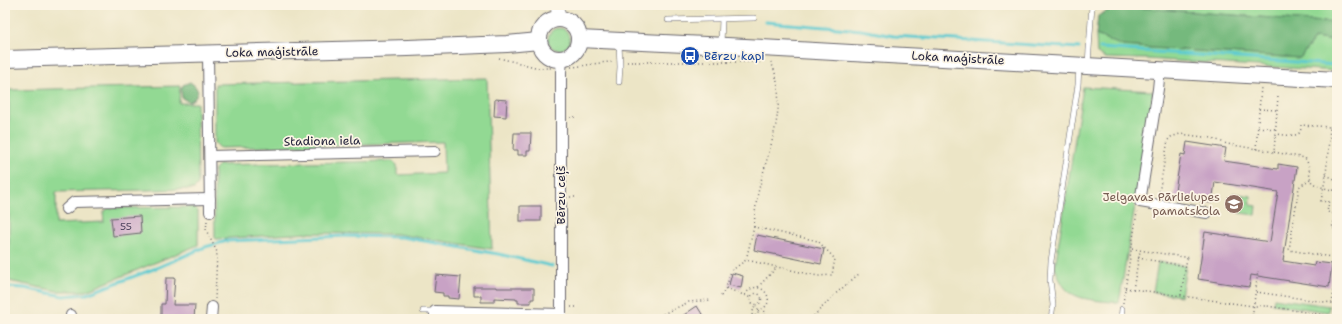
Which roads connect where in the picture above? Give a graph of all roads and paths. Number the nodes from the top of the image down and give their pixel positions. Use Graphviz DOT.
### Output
graph roads {
  1 [pos="1092,5"];
  2 [pos="558,12"];
  3 [pos="754,18"];
  4 [pos="722,19"];
  5 [pos="668,20"];
  6 [pos="579,39"];
  7 [pos="619,40"];
  8 [pos="539,41"];
  9 [pos="721,46"];
  10 [pos="208,53"];
  11 [pos="5,59"];
  12 [pos="771,62"];
  13 [pos="595,64"];
  14 [pos="1084,65"];
  15 [pos="561,66"];
  16 [pos="1160,69"];
  17 [pos="1337,80"];
  18 [pos="619,82"];
  19 [pos="1261,86"];
  20 [pos="1278,96"];
  21 [pos="1259,109"];
  22 [pos="1277,110"];
  23 [pos="1258,127"];
  24 [pos="1330,127"];
  25 [pos="1275,128"];
  26 [pos="1337,128"];
  27 [pos="1275,134"];
  28 [pos="1256,149"];
  29 [pos="435,151"];
  30 [pos="1274,152"];
  31 [pos="210,156"];
  32 [pos="1326,175"];
  33 [pos="1310,179"];
  34 [pos="1337,180"];
  35 [pos="1324,188"];
  36 [pos="1337,191"];
  37 [pos="210,199"];
  38 [pos="1162,200"];
  39 [pos="1140,202"];
  40 [pos="66,209"];
  41 [pos="210,212"];
  42 [pos="1207,213"];
  43 [pos="1336,214"];
  44 [pos="754,228"];
  45 [pos="1337,229"];
  46 [pos="1132,249"];
  47 [pos="1140,251"];
  48 [pos="1138,258"];
  49 [pos="1187,258"];
  50 [pos="1191,258"];
  51 [pos="1337,258"];
  52 [pos="746,260"];
  53 [pos="1186,266"];
  54 [pos="777,267"];
  55 [pos="1258,271"];
  56 [pos="1337,272"];
  57 [pos="860,273"];
  58 [pos="758,287"];
  59 [pos="726,288"];
  60 [pos="1125,288"];
  61 [pos="1133,289"];
  62 [pos="1256,292"];
  63 [pos="745,295"];
  64 [pos="721,296"];
  65 [pos="1181,296"];
  66 [pos="751,298"];
  67 [pos="711,300"];
  68 [pos="755,304"];
  69 [pos="1254,306"];
  70 [pos="212,307"];
  71 [pos="764,308"];
  72 [pos="1122,309"];
  73 [pos="423,311"];
  74 [pos="758,311"];
  75 [pos="1150,314"];
  76 [pos="435,315"];
  77 [pos="561,316"];
  78 [pos="1337,316"];
  79 [pos="751,318"];
  80 [pos="211,319"];
  81 [pos="652,319"];
  82 [pos="762,319"];
  83 [pos="811,319"];
  84 [pos="1051,319"];
  85 [pos="1121,319"];
  86 [pos="1150,319"];
  87 [pos="1252,319"];
  1 -- 14 [label="lane"];
  2 -- 6 [label="main road"];
  2 -- 8 [label="main road"];
  3 -- 4 [label="lane"];
  4 -- 5 [label="lane"];
  4 -- 9 [label="lane"];
  6 -- 7 [label="main road, Loka maģistrāle"];
  6 -- 15 [label="main road"];
  7 -- 9 [label="main road, Loka maģistrāle"];
  7 -- 18 [label="lane"];
  8 -- 10 [label="main road, Loka maģistrāle"];
  8 -- 15 [label="main road"];
  9 -- 14 [label="main road, Loka maģistrāle"];
  10 -- 11 [label="main road, Loka maģistrāle"];
  10 -- 31 [label="street"];
  12 -- 44 [label="path"];
  13 -- 15 [label="path"];
  14 -- 16 [label="main road, Loka maģistrāle"];
  14 -- 84 [label="lane"];
  15 -- 77 [label="street, Bērzu ceļš"];
  16 -- 17 [label="main road, Loka maģistrāle"];
  16 -- 39 [label="street"];
  19 -- 21 [label="path"];
  20 -- 22 [label="path"];
  21 -- 22 [label="path"];
  21 -- 23 [label="path"];
  22 -- 25 [label="path"];
  23 -- 25 [label="path"];
  23 -- 28 [label="path"];
  24 -- 26 [label="path"];
  24 -- 27 [label="path"];
  24 -- 32 [label="path"];
  25 -- 27 [label="path"];
  27 -- 30 [label="path"];
  28 -- 30 [label="path"];
  28 -- 38 [label="path"];
  29 -- 31 [label="street, Stadiona iela"];
  30 -- 33 [label="path"];
  31 -- 37 [label="street"];
  32 -- 34 [label="path"];
  32 -- 35 [label="path"];
  33 -- 35 [label="path"];
  33 -- 51 [label="path"];
  35 -- 36 [label="path"];
  35 -- 43 [label="path"];
  37 -- 40 [label="street"];
  37 -- 41 [label="street"];
  39 -- 42 [label="street"];
  39 -- 46 [label="path"];
  41 -- 70 [label="path"];
  43 -- 45 [label="path"];
  44 -- 52 [label="path"];
  44 -- 54 [label="path"];
  46 -- 47 [label="path"];
  46 -- 60 [label="path"];
  47 -- 48 [label="path"];
  47 -- 49 [label="path"];
  48 -- 53 [label="path"];
  48 -- 61 [label="path"];
  49 -- 50 [label="path"];
  49 -- 53 [label="path"];
  52 -- 54 [label="path"];
  52 -- 59 [label="path"];
  53 -- 65 [label="path"];
  54 -- 58 [label="path"];
  55 -- 62 [label="path"];
  56 -- 62 [label="path"];
  57 -- 83 [label="path"];
  58 -- 63 [label="path"];
  58 -- 71 [label="path"];
  59 -- 63 [label="path"];
  59 -- 64 [label="path"];
  60 -- 61 [label="path"];
  60 -- 72 [label="path"];
  61 -- 65 [label="path"];
  62 -- 69 [label="path"];
  63 -- 66 [label="path"];
  65 -- 69 [label="path"];
  66 -- 68 [label="path"];
  66 -- 68 [label="path"];
  67 -- 81 [label="path"];
  68 -- 74 [label="path"];
  68 -- 79 [label="path"];
  69 -- 78 [label="path"];
  69 -- 87 [label="path"];
  70 -- 80 [label="street"];
  71 -- 74 [label="path"];
  71 -- 82 [label="path"];
  72 -- 85 [label="lane"];
  73 -- 76 [label="lane"];
  74 -- 79 [label="path"];
  75 -- 86 [label="path"];
  76 -- 77 [label="street"];
}
